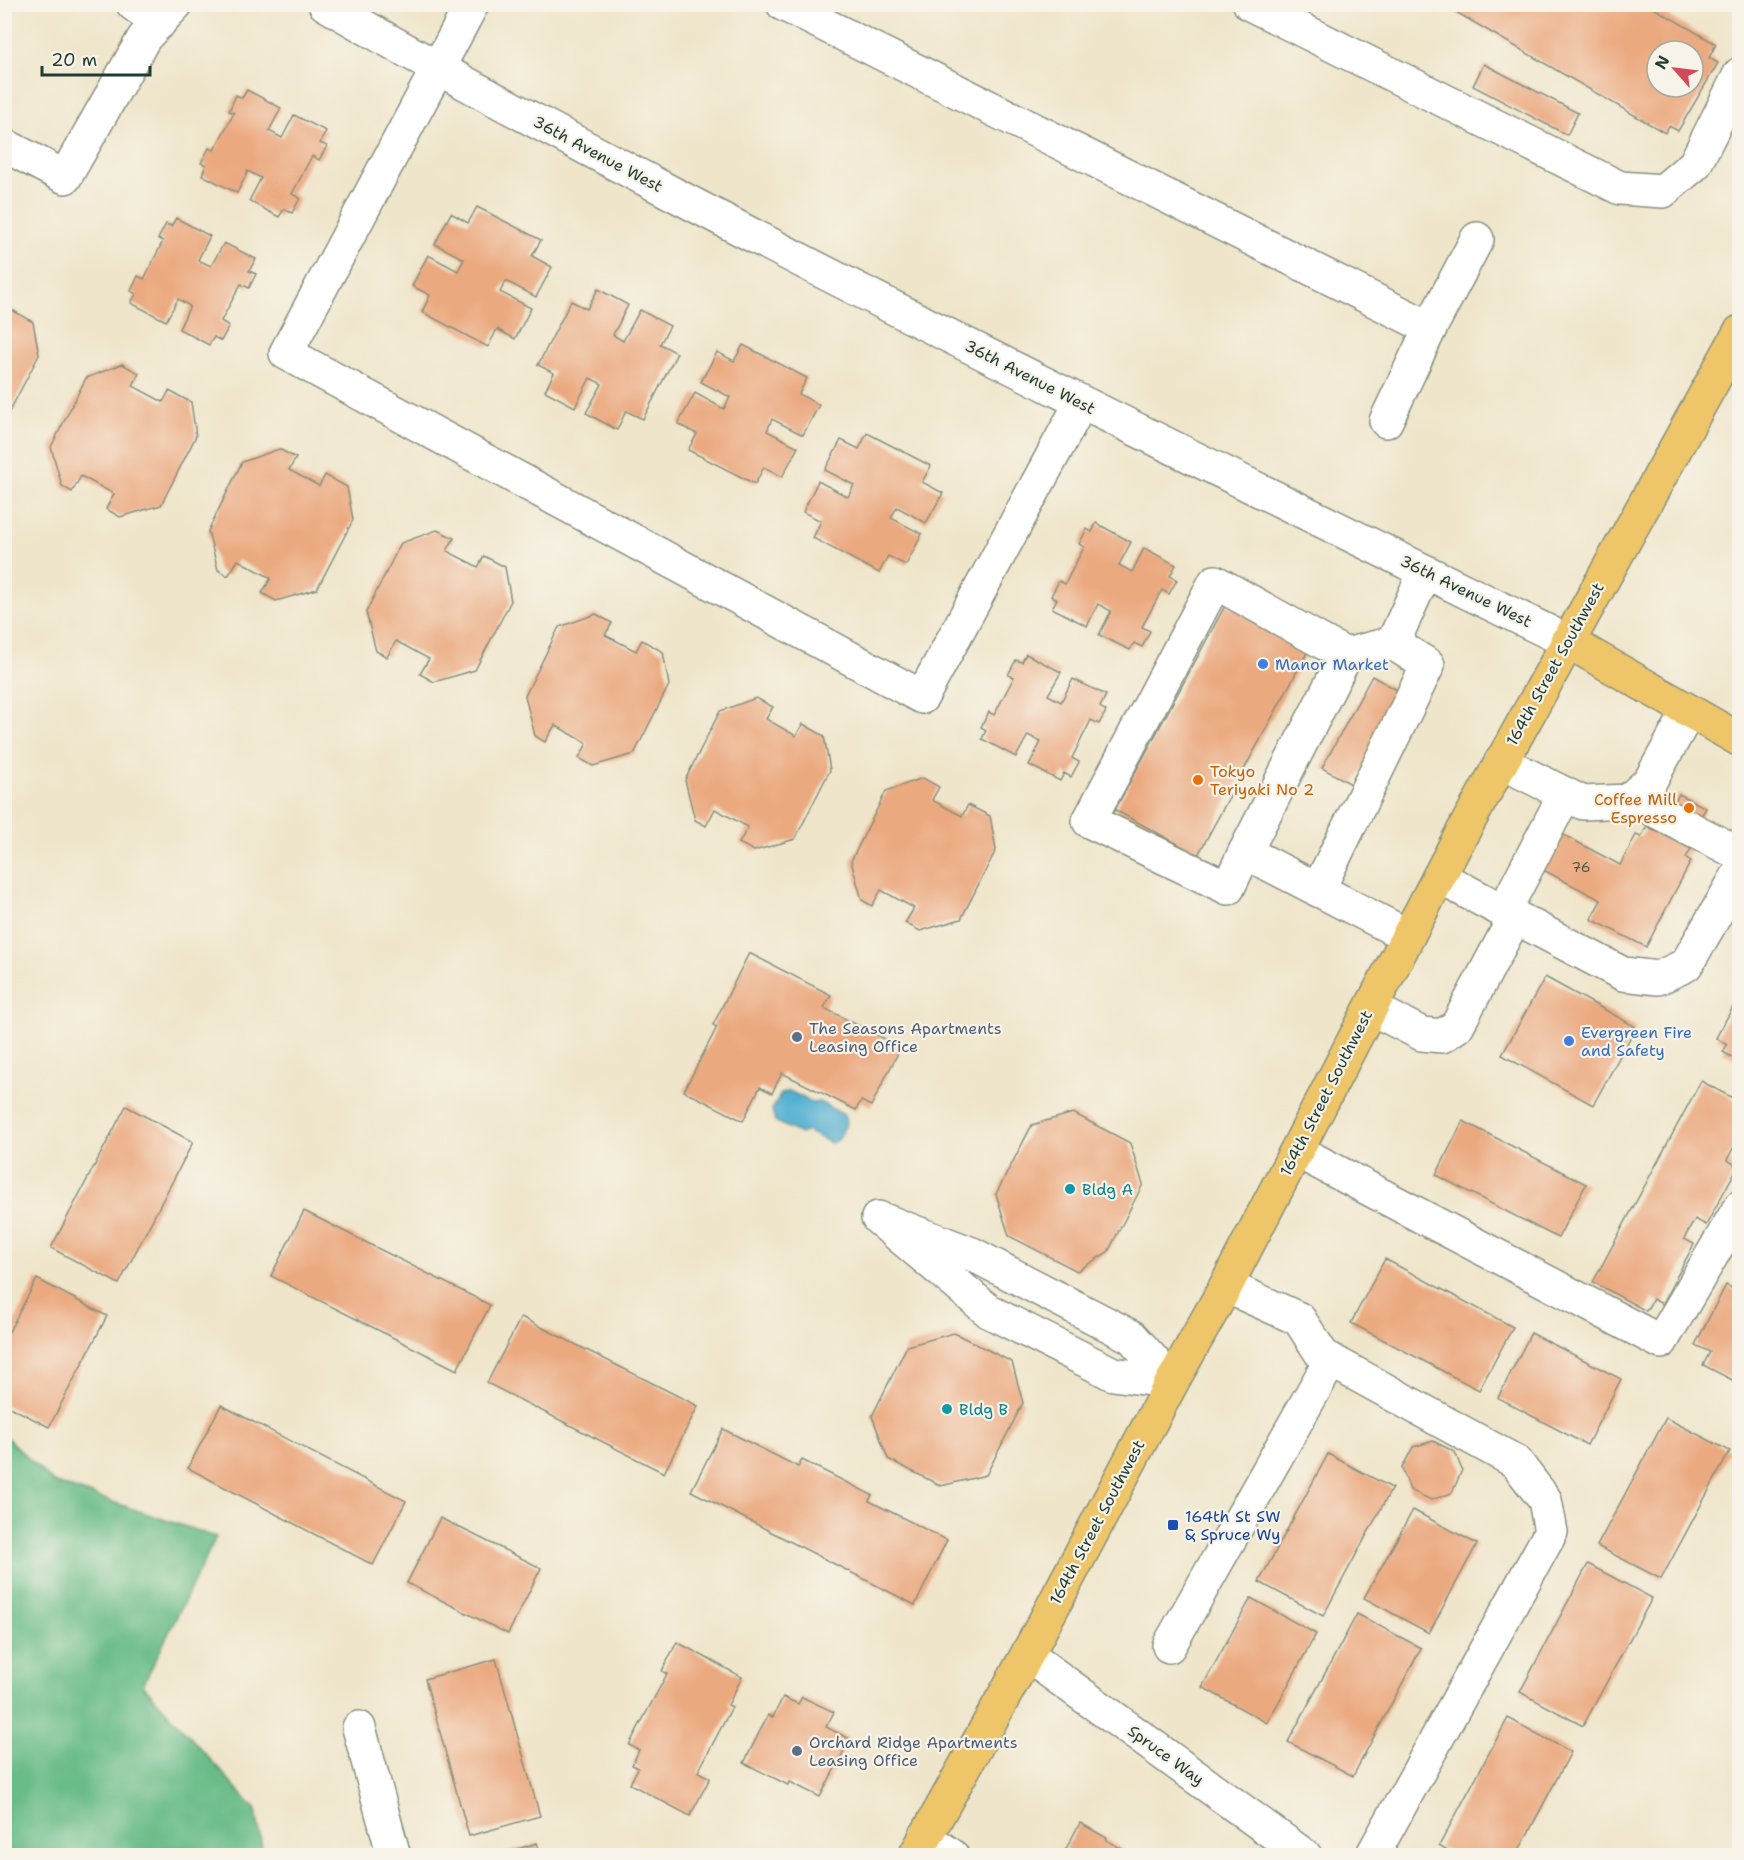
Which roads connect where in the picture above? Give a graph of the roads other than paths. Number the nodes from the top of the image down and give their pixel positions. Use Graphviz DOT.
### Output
graph roads {
  1 [pos="324,4"];
  2 [pos="472,4"];
  3 [pos="783,4"];
  4 [pos="1250,4"];
  5 [pos="156,11"];
  6 [pos="439,70"];
  7 [pos="1740,74"];
  8 [pos="4,145"];
  9 [pos="1477,239"];
  10 [pos="1430,328"];
  11 [pos="1740,332"];
  12 [pos="1081,403"];
  13 [pos="1386,421"];
  14 [pos="1425,572"];
  15 [pos="1568,641"];
  16 [pos="1393,643"];
  17 [pos="1346,655"];
  18 [pos="1689,711"];
  19 [pos="1740,740"];
  20 [pos="1501,762"];
  21 [pos="1565,794"];
  22 [pos="1631,798"];
  23 [pos="1245,852"];
  24 [pos="1740,854"];
  25 [pos="1740,872"];
  26 [pos="1439,877"];
  27 [pos="1318,890"];
  28 [pos="1509,914"];
  29 [pos="1408,936"];
  30 [pos="1371,1008"];
  31 [pos="1297,1151"];
  32 [pos="1740,1207"];
  33 [pos="1226,1286"];
  34 [pos="1330,1360"];
  35 [pos="1172,1382"];
  36 [pos="1169,1646"];
  37 [pos="1027,1655"];
  38 [pos="359,1728"];
  39 [pos="920,1846"];
  40 [pos="394,1856"];
  41 [pos="952,1856"];
  42 [pos="1305,1856"];
  43 [pos="1372,1856"];
  1 -- 6 [label="street, 36th Avenue West"];
  2 -- 6 [label="street"];
  3 -- 10 [label="street"];
  4 -- 7 [label="street"];
  5 -- 8 [label="street"];
  6 -- 12 [label="street, 36th Avenue West"];
  6 -- 12 [label="street"];
  9 -- 10 [label="street"];
  10 -- 13 [label="street"];
  11 -- 15 [label="main road, 164th Street Southwest"];
  12 -- 14 [label="street, 36th Avenue West"];
  14 -- 15 [label="street, 36th Avenue West"];
  14 -- 16 [label="street"];
  15 -- 18 [label="main road, 36th Avenue West"];
  15 -- 20 [label="main road, 164th Street Southwest"];
  16 -- 17 [label="street"];
  16 -- 27 [label="street"];
  17 -- 23 [label="street"];
  17 -- 23 [label="street"];
  18 -- 19 [label="main road, 36th Avenue West"];
  18 -- 22 [label="street"];
  20 -- 21 [label="street"];
  20 -- 26 [label="main road, 164th Street Southwest"];
  21 -- 22 [label="street"];
  21 -- 28 [label="street"];
  22 -- 24 [label="street"];
  23 -- 27 [label="street"];
  25 -- 28 [label="street"];
  26 -- 28 [label="street"];
  26 -- 29 [label="main road, 164th Street Southwest"];
  27 -- 29 [label="street"];
  28 -- 30 [label="street"];
  29 -- 30 [label="main road, 164th Street Southwest"];
  30 -- 31 [label="main road, 164th Street Southwest"];
  31 -- 32 [label="street"];
  31 -- 33 [label="main road, 164th Street Southwest"];
  33 -- 34 [label="street"];
  33 -- 35 [label="main road, 164th Street Southwest"];
  34 -- 36 [label="street"];
  34 -- 43 [label="street"];
  35 -- 35 [label="street"];
  35 -- 37 [label="main road, 164th Street Southwest"];
  37 -- 39 [label="main road, 164th Street Southwest"];
  37 -- 42 [label="street, Spruce Way"];
  38 -- 40 [label="street"];
  39 -- 41 [label="street"];
}
